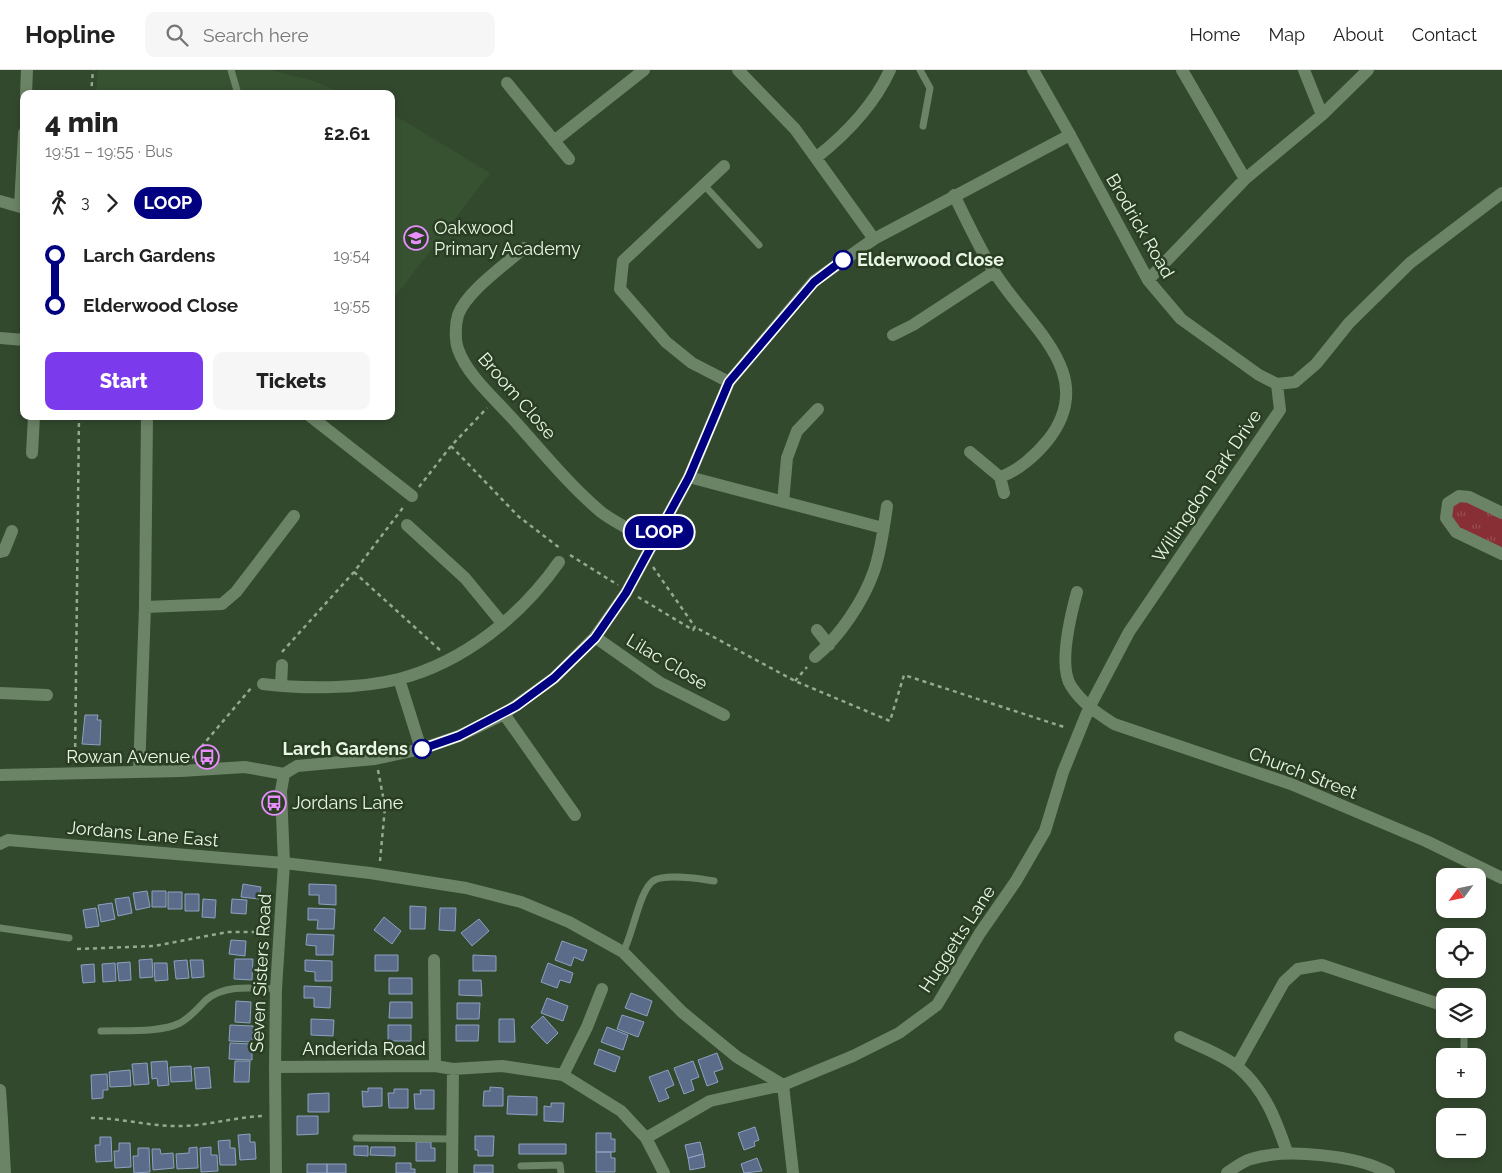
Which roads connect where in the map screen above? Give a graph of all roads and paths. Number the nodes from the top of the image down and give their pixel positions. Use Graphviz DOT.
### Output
graph roads {
  1 [pos="27,70"];
  2 [pos="92,70"];
  3 [pos="231,70"];
  4 [pos="644,70"];
  5 [pos="738,70"];
  6 [pos="890,70"];
  7 [pos="920,70"];
  8 [pos="1033,70"];
  9 [pos="1182,70"];
  10 [pos="1304,70"];
  11 [pos="1368,70"];
  12 [pos="507,84"];
  13 [pos="26,90"];
  14 [pos="91,90"];
  15 [pos="237,90"];
  16 [pos="1322,115"];
  17 [pos="924,126"];
  18 [pos="1070,135"];
  19 [pos="554,141"];
  20 [pos="817,157"];
  21 [pos="569,160"];
  22 [pos="724,166"];
  23 [pos="1245,179"];
  24 [pos="704,185"];
  25 [pos="1502,192"];
  26 [pos="954,195"];
  27 [pos="0,201"];
  28 [pos="20,206"];
  29 [pos="874,239"];
  30 [pos="759,244"];
  31 [pos="524,248"];
  32 [pos="994,272"];
  33 [pos="1148,280"];
  34 [pos="912,325"];
  35 [pos="893,335"];
  36 [pos="0,338"];
  37 [pos="917,338"];
  38 [pos="20,340"];
  39 [pos="729,382"];
  40 [pos="1277,384"];
  41 [pos="495,400"];
  42 [pos="818,409"];
  43 [pos="34,420"];
  44 [pos="79,420"];
  45 [pos="147,420"];
  46 [pos="315,420"];
  47 [pos="451,446"];
  48 [pos="970,452"];
  49 [pos="32,453"];
  50 [pos="689,477"];
  51 [pos="1000,478"];
  52 [pos="1004,493"];
  53 [pos="412,496"];
  54 [pos="784,502"];
  55 [pos="887,506"];
  56 [pos="1502,513"];
  57 [pos="294,516"];
  58 [pos="407,525"];
  59 [pos="884,528"];
  60 [pos="12,531"];
  61 [pos="654,542"];
  62 [pos="0,552"];
  63 [pos="1502,554"];
  64 [pos="646,558"];
  65 [pos="559,562"];
  66 [pos="354,572"];
  67 [pos="627,591"];
  68 [pos="1077,592"];
  69 [pos="144,607"];
  70 [pos="502,623"];
  71 [pos="695,627"];
  72 [pos="816,630"];
  73 [pos="595,638"];
  74 [pos="829,645"];
  75 [pos="450,658"];
  76 [pos="815,658"];
  77 [pos="282,659"];
  78 [pos="399,679"];
  79 [pos="795,681"];
  80 [pos="260,683"];
  81 [pos="281,686"];
  82 [pos="0,693"];
  83 [pos="47,695"];
  84 [pos="1089,708"];
  85 [pos="504,714"];
  86 [pos="724,715"];
  87 [pos="1079,732"];
  88 [pos="421,749"];
  89 [pos="376,759"];
  90 [pos="138,771"];
  91 [pos="181,771"];
  92 [pos="74,772"];
  93 [pos="284,774"];
  94 [pos="0,775"];
  95 [pos="575,815"];
  96 [pos="0,844"];
  97 [pos="284,863"];
  98 [pos="378,874"];
  99 [pos="1502,878"];
  100 [pos="714,880"];
  101 [pos="0,928"];
  102 [pos="279,933"];
  103 [pos="69,938"];
  104 [pos="77,949"];
  105 [pos="623,952"];
  106 [pos="434,960"];
  107 [pos="602,988"];
  108 [pos="276,989"];
  109 [pos="1436,1003"];
  110 [pos="101,1031"];
  111 [pos="1180,1037"];
  112 [pos="274,1066"];
  113 [pos="435,1066"];
  114 [pos="1236,1066"];
  115 [pos="453,1069"];
  116 [pos="563,1075"];
  117 [pos="783,1085"];
  118 [pos="0,1090"];
  119 [pos="274,1116"];
  120 [pos="91,1118"];
  121 [pos="1,1120"];
  122 [pos="356,1138"];
  123 [pos="646,1138"];
  124 [pos="454,1139"];
  125 [pos="1287,1152"];
  126 [pos="521,1166"];
  127 [pos="5,1173"];
  128 [pos="276,1173"];
  129 [pos="452,1173"];
  130 [pos="561,1173"];
  131 [pos="664,1173"];
  132 [pos="793,1173"];
  133 [pos="1227,1173"];
  134 [pos="1388,1173"];
  1 -- 13 [label="street"];
  2 -- 14 [label="path"];
  3 -- 15 [label="lane"];
  4 -- 19 [label="street"];
  5 -- 20 [label="street"];
  6 -- 20 [label="street"];
  7 -- 17 [label="lane"];
  8 -- 18 [label="street, Brodrick Road"];
  9 -- 23 [label="street"];
  10 -- 16 [label="street"];
  11 -- 16 [label="street"];
  12 -- 19 [label="street"];
  16 -- 23 [label="street"];
  18 -- 26 [label="street"];
  18 -- 33 [label="street, Brodrick Road"];
  19 -- 21 [label="street"];
  20 -- 29 [label="street"];
  22 -- 24 [label="street"];
  23 -- 33 [label="street"];
  24 -- 30 [label="lane"];
  24 -- 39 [label="street"];
  25 -- 40 [label="street"];
  26 -- 29 [label="street"];
  26 -- 32 [label="street"];
  27 -- 28 [label="street"];
  29 -- 39 [label="street"];
  31 -- 41 [label="street, Broom Close"];
  32 -- 34 [label="street"];
  32 -- 51 [label="street"];
  33 -- 40 [label="street, Brodrick Road"];
  34 -- 35 [label="street"];
  34 -- 37 [label="street"];
  36 -- 38 [label="street"];
  39 -- 50 [label="street"];
  40 -- 84 [label="street, Willingdon Park Drive"];
  41 -- 47 [label="path"];
  41 -- 61 [label="street, Broom Close"];
  42 -- 54 [label="street"];
  43 -- 49 [label="street"];
  44 -- 92 [label="path"];
  45 -- 69 [label="street"];
  46 -- 53 [label="street"];
  47 -- 53 [label="path"];
  47 -- 67 [label="path"];
  48 -- 51 [label="street"];
  50 -- 54 [label="street"];
  50 -- 61 [label="street"];
  51 -- 52 [label="street"];
  53 -- 66 [label="path"];
  54 -- 59 [label="street"];
  55 -- 59 [label="street"];
  56 -- 63 [label="street"];
  57 -- 69 [label="street"];
  58 -- 70 [label="street"];
  59 -- 74 [label="street"];
  60 -- 62 [label="street"];
  61 -- 64 [label="street"];
  64 -- 67 [label="street"];
  64 -- 71 [label="path"];
  65 -- 70 [label="street"];
  66 -- 75 [label="path"];
  66 -- 77 [label="path"];
  67 -- 71 [label="path"];
  67 -- 73 [label="street"];
  68 -- 84 [label="street, Church Street"];
  69 -- 90 [label="street"];
  70 -- 75 [label="street"];
  71 -- 79 [label="path"];
  72 -- 74 [label="street"];
  73 -- 85 [label="street"];
  73 -- 86 [label="street, Lilac Close"];
  74 -- 76 [label="street"];
  75 -- 78 [label="street"];
  76 -- 79 [label="path"];
  77 -- 81 [label="street"];
  78 -- 81 [label="street"];
  78 -- 88 [label="street"];
  79 -- 87 [label="path"];
  80 -- 81 [label="street"];
  80 -- 91 [label="path"];
  82 -- 83 [label="street"];
  84 -- 87 [label="street, Huggetts Lane"];
  84 -- 99 [label="street, Church Street"];
  85 -- 88 [label="street"];
  85 -- 95 [label="street"];
  87 -- 117 [label="street, Huggetts Lane"];
  88 -- 89 [label="street"];
  89 -- 93 [label="street"];
  89 -- 98 [label="path"];
  90 -- 91 [label="street"];
  90 -- 92 [label="street"];
  91 -- 93 [label="street"];
  92 -- 94 [label="street"];
  93 -- 97 [label="street, Seven Sisters Road"];
  96 -- 97 [label="street, Jordans Lane East"];
  97 -- 98 [label="street, Jordans Lane East"];
  97 -- 102 [label="street, Seven Sisters Road"];
  98 -- 105 [label="street, Jordans Lane East"];
  100 -- 105 [label="lane"];
  101 -- 103 [label="lane"];
  102 -- 104 [label="path"];
  102 -- 108 [label="street, Seven Sisters Road"];
  105 -- 117 [label="street, Jordans Lane East"];
  106 -- 113 [label="street"];
  107 -- 116 [label="street"];
  108 -- 110 [label="lane"];
  108 -- 112 [label="street, Seven Sisters Road"];
  109 -- 114 [label="street"];
  111 -- 114 [label="street"];
  112 -- 113 [label="street, Anderida Road"];
  112 -- 119 [label="street, Seven Sisters Road"];
  113 -- 115 [label="street, Anderida Road"];
  114 -- 125 [label="street"];
  115 -- 116 [label="street, Anderida Road"];
  115 -- 124 [label="street"];
  116 -- 123 [label="street, Anderida Road"];
  117 -- 123 [label="street, Huggetts Lane"];
  117 -- 132 [label="street"];
  118 -- 121 [label="street"];
  119 -- 120 [label="path"];
  119 -- 128 [label="street, Seven Sisters Road"];
  121 -- 127 [label="street"];
  122 -- 124 [label="lane"];
  123 -- 131 [label="street, Anderida Road"];
  124 -- 129 [label="street"];
  125 -- 133 [label="street"];
  125 -- 134 [label="street"];
  126 -- 130 [label="lane"];
}
